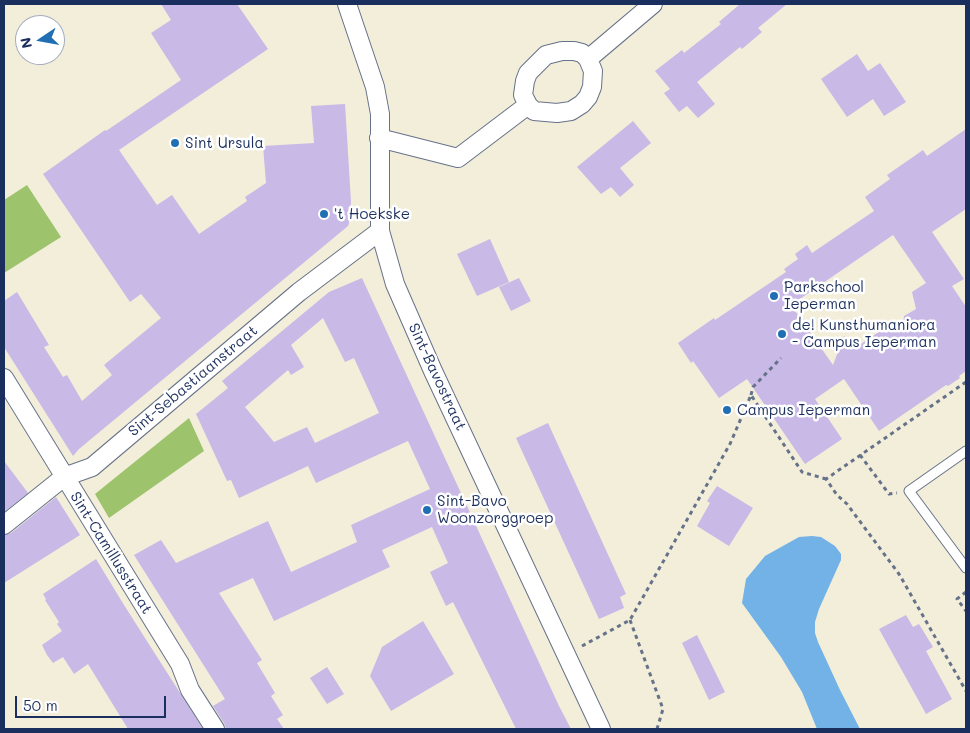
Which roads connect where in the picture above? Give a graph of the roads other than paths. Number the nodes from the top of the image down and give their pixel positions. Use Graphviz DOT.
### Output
graph roads {
  1 [pos="347,4"];
  2 [pos="653,4"];
  3 [pos="588,59"];
  4 [pos="528,105"];
  5 [pos="379,138"];
  6 [pos="380,231"];
  7 [pos="4,378"];
  8 [pos="966,451"];
  9 [pos="64,477"];
  10 [pos="4,525"];
  11 [pos="966,568"];
  12 [pos="215,729"];
  13 [pos="601,729"];
  1 -- 5 [label="street, Sint-Bavostraat"];
  2 -- 3 [label="street"];
  3 -- 4 [label="street"];
  3 -- 4 [label="street"];
  4 -- 5 [label="street"];
  5 -- 6 [label="street, Sint-Bavostraat"];
  6 -- 9 [label="street, Sint-Sebastiaanstraat"];
  6 -- 13 [label="street, Sint-Bavostraat"];
  7 -- 9 [label="street, Sint-Camillusstraat"];
  8 -- 11 [label="lane"];
  9 -- 10 [label="street, Sint-Sebastiaanstraat"];
  9 -- 12 [label="street, Sint-Camillusstraat"];
}
